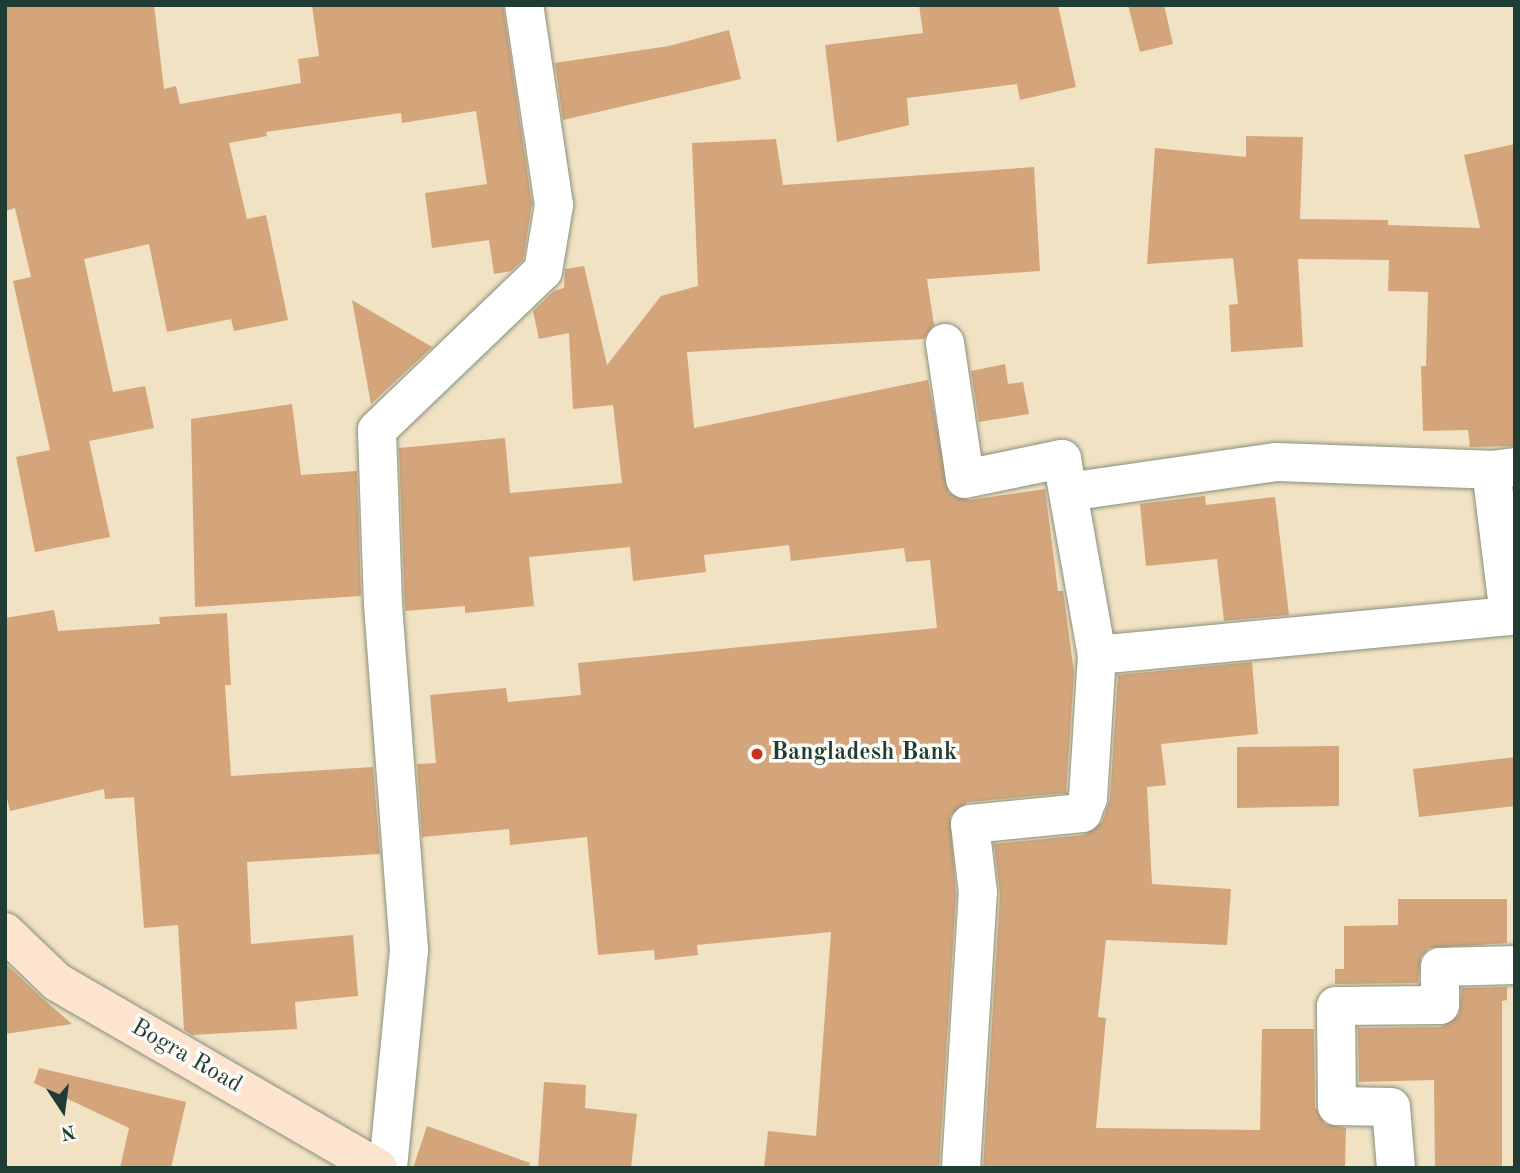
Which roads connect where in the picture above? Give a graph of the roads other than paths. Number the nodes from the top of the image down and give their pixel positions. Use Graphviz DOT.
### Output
graph roads {
  1 [pos="524,5"];
  2 [pos="945,343"];
  3 [pos="1503,469"];
  4 [pos="1068,492"];
  5 [pos="1510,583"];
  6 [pos="1097,655"];
  7 [pos="5,932"];
  8 [pos="1515,965"];
  9 [pos="378,1168"];
  10 [pos="388,1168"];
  11 [pos="961,1168"];
  12 [pos="1396,1168"];
  1 -- 10 [label="street"];
  2 -- 4 [label="street"];
  3 -- 4 [label="street"];
  3 -- 5 [label="street"];
  4 -- 6 [label="street"];
  5 -- 6 [label="street"];
  6 -- 11 [label="street"];
  7 -- 9 [label="main road, Bogra Road"];
  8 -- 12 [label="street"];
}
